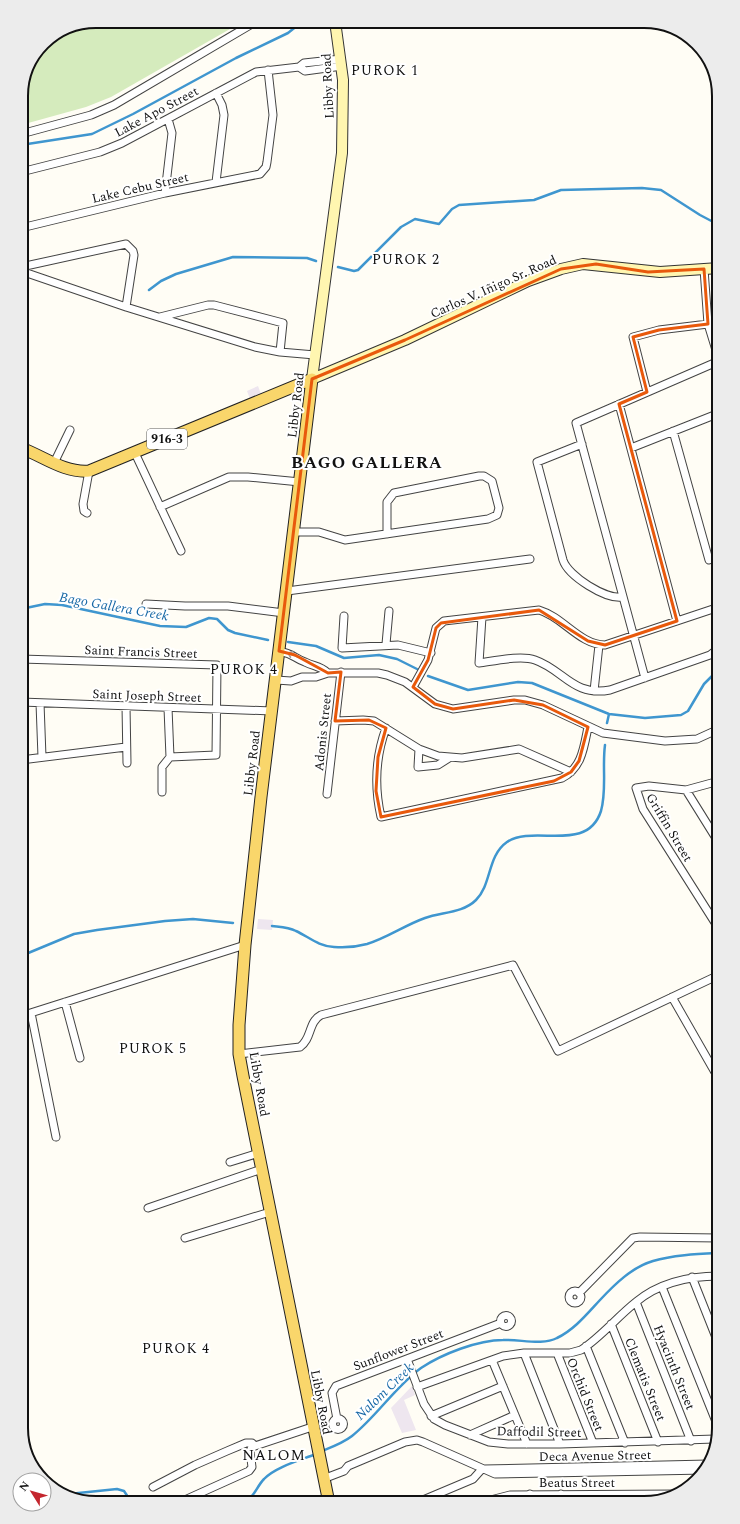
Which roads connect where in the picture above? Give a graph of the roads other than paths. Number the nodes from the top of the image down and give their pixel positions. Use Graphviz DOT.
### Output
graph roads {
  1 [pos="245,28"];
  2 [pos="337,28"];
  3 [pos="341,62"];
  4 [pos="268,70"];
  5 [pos="216,93"];
  6 [pos="168,119"];
  7 [pos="28,132"];
  8 [pos="28,170"];
  9 [pos="216,182"];
  10 [pos="165,192"];
  11 [pos="28,226"];
  12 [pos="28,265"];
  13 [pos="712,268"];
  14 [pos="704,269"];
  15 [pos="28,273"];
  16 [pos="126,307"];
  17 [pos="160,317"];
  18 [pos="708,324"];
  19 [pos="712,337"];
  20 [pos="280,352"];
  21 [pos="315,355"];
  22 [pos="712,363"];
  23 [pos="312,379"];
  24 [pos="647,392"];
  25 [pos="619,404"];
  26 [pos="712,416"];
  27 [pos="70,430"];
  28 [pos="673,431"];
  29 [pos="582,444"];
  30 [pos="631,448"];
  31 [pos="28,451"];
  32 [pos="135,453"];
  33 [pos="54,463"];
  34 [pos="89,471"];
  35 [pos="300,482"];
  36 [pos="160,507"];
  37 [pos="87,513"];
  38 [pos="294,532"];
  39 [pos="387,534"];
  40 [pos="181,551"];
  41 [pos="530,559"];
  42 [pos="712,559"];
  43 [pos="286,591"];
  44 [pos="623,597"];
  45 [pos="146,604"];
  46 [pos="712,609"];
  47 [pos="389,611"];
  48 [pos="284,613"];
  49 [pos="344,616"];
  50 [pos="482,616"];
  51 [pos="678,621"];
  52 [pos="633,636"];
  53 [pos="386,644"];
  54 [pos="599,645"];
  55 [pos="279,651"];
  56 [pos="431,653"];
  57 [pos="712,653"];
  58 [pos="28,658"];
  59 [pos="304,662"];
  60 [pos="341,672"];
  61 [pos="328,673"];
  62 [pos="302,677"];
  63 [pos="645,678"];
  64 [pos="276,680"];
  65 [pos="413,687"];
  66 [pos="594,691"];
  67 [pos="28,702"];
  68 [pos="40,703"];
  69 [pos="126,706"];
  70 [pos="168,708"];
  71 [pos="216,709"];
  72 [pos="272,711"];
  73 [pos="335,721"];
  74 [pos="588,727"];
  75 [pos="386,728"];
  76 [pos="712,732"];
  77 [pos="126,747"];
  78 [pos="419,749"];
  79 [pos="42,757"];
  80 [pos="170,757"];
  81 [pos="449,758"];
  82 [pos="28,759"];
  83 [pos="127,763"];
  84 [pos="571,772"];
  85 [pos="712,783"];
  86 [pos="686,790"];
  87 [pos="162,792"];
  88 [pos="328,794"];
  89 [pos="712,833"];
  90 [pos="712,918"];
  91 [pos="245,945"];
  92 [pos="712,978"];
  93 [pos="672,997"];
  94 [pos="65,1002"];
  95 [pos="31,1013"];
  96 [pos="28,1014"];
  97 [pos="239,1054"];
  98 [pos="80,1058"];
  99 [pos="712,1067"];
  100 [pos="56,1137"];
  101 [pos="259,1153"];
  102 [pos="230,1162"];
  103 [pos="262,1169"];
  104 [pos="148,1208"];
  105 [pos="270,1212"];
  106 [pos="185,1238"];
  107 [pos="712,1238"];
  108 [pos="712,1276"];
  109 [pos="692,1277"];
  110 [pos="662,1287"];
  111 [pos="579,1293"];
  112 [pos="636,1302"];
  113 [pos="501,1323"];
  114 [pos="611,1324"];
  115 [pos="712,1327"];
  116 [pos="586,1346"];
  117 [pos="524,1353"];
  118 [pos="557,1353"];
  119 [pos="407,1359"];
  120 [pos="492,1360"];
  121 [pos="503,1386"];
  122 [pos="417,1388"];
  123 [pos="712,1412"];
  124 [pos="515,1415"];
  125 [pos="431,1416"];
  126 [pos="337,1419"];
  127 [pos="313,1432"];
  128 [pos="470,1435"];
  129 [pos="710,1439"];
  130 [pos="692,1441"];
  131 [pos="658,1442"];
  132 [pos="625,1443"];
  133 [pos="527,1444"];
  134 [pos="560,1444"];
  135 [pos="593,1444"];
  136 [pos="255,1446"];
  137 [pos="697,1467"];
  138 [pos="482,1469"];
  139 [pos="323,1477"];
  140 [pos="153,1487"];
  141 [pos="530,1494"];
  142 [pos="561,1494"];
  143 [pos="660,1494"];
  144 [pos="194,1496"];
  145 [pos="327,1496"];
  146 [pos="433,1496"];
  147 [pos="520,1496"];
  1 -- 7 [label="street"];
  2 -- 3 [label="main road, Libby Road"];
  3 -- 4 [label="street, Lake Apo Street"];
  3 -- 21 [label="main road, Libby Road"];
  4 -- 5 [label="street, Lake Apo Street"];
  4 -- 9 [label="street, Lake Cebu Street"];
  5 -- 6 [label="street, Lake Apo Street"];
  5 -- 9 [label="street"];
  6 -- 8 [label="street, Lake Apo Street"];
  6 -- 10 [label="street"];
  9 -- 10 [label="street, Lake Cebu Street"];
  10 -- 11 [label="street, Lake Cebu Street"];
  12 -- 16 [label="street"];
  13 -- 14 [label="main road, Carlos V. Iñigo Sr. Road"];
  14 -- 18 [label="street"];
  14 -- 23 [label="main road, Carlos V. Iñigo Sr. Road"];
  15 -- 16 [label="street"];
  16 -- 17 [label="street"];
  17 -- 20 [label="street"];
  17 -- 20 [label="street"];
  18 -- 19 [label="street"];
  18 -- 24 [label="street"];
  20 -- 21 [label="street"];
  21 -- 23 [label="main road, Libby Road"];
  22 -- 24 [label="street"];
  23 -- 32 [label="main road, 916-3"];
  23 -- 35 [label="main road, Libby Road"];
  24 -- 25 [label="street"];
  25 -- 29 [label="street"];
  25 -- 30 [label="street"];
  26 -- 28 [label="street"];
  27 -- 33 [label="street"];
  28 -- 30 [label="street"];
  28 -- 42 [label="street"];
  29 -- 44 [label="street"];
  29 -- 44 [label="street"];
  30 -- 51 [label="street"];
  31 -- 33 [label="main road, 916-3"];
  32 -- 34 [label="main road, 916-3"];
  32 -- 36 [label="street"];
  33 -- 34 [label="main road, 916-3"];
  34 -- 37 [label="street"];
  35 -- 36 [label="street"];
  35 -- 38 [label="main road, Libby Road"];
  36 -- 40 [label="street"];
  38 -- 39 [label="street"];
  38 -- 43 [label="main road, Libby Road"];
  39 -- 39 [label="street"];
  41 -- 43 [label="street"];
  43 -- 48 [label="main road, Libby Road"];
  44 -- 52 [label="street"];
  45 -- 48 [label="street"];
  46 -- 51 [label="street"];
  47 -- 53 [label="street"];
  48 -- 55 [label="main road, Libby Road"];
  49 -- 53 [label="street"];
  50 -- 54 [label="street"];
  50 -- 56 [label="street"];
  50 -- 66 [label="street"];
  51 -- 52 [label="street"];
  52 -- 54 [label="street"];
  52 -- 63 [label="street"];
  53 -- 56 [label="street"];
  54 -- 66 [label="street"];
  59 -- 55 [label="street, one-way"];
  55 -- 64 [label="main road, Libby Road"];
  56 -- 65 [label="street"];
  57 -- 63 [label="street"];
  58 -- 71 [label="street, Saint Francis Street"];
  59 -- 61 [label="street"];
  59 -- 62 [label="street"];
  60 -- 61 [label="street"];
  60 -- 65 [label="street"];
  60 -- 73 [label="street, Adonis Street"];
  61 -- 62 [label="street"];
  62 -- 64 [label="street"];
  63 -- 66 [label="street"];
  64 -- 72 [label="main road, Libby Road"];
  65 -- 74 [label="street"];
  67 -- 68 [label="street, Saint Joseph Street"];
  68 -- 69 [label="street, Saint Joseph Street"];
  68 -- 79 [label="street"];
  69 -- 70 [label="street, Saint Joseph Street"];
  69 -- 77 [label="street"];
  70 -- 71 [label="street, Saint Joseph Street"];
  70 -- 80 [label="street"];
  71 -- 72 [label="street, Saint Joseph Street"];
  71 -- 80 [label="street"];
  72 -- 91 [label="main road, Libby Road"];
  73 -- 75 [label="street"];
  73 -- 88 [label="street, Adonis Street"];
  74 -- 76 [label="street"];
  74 -- 84 [label="street"];
  75 -- 78 [label="street"];
  75 -- 84 [label="street"];
  77 -- 79 [label="street"];
  77 -- 83 [label="street"];
  78 -- 81 [label="street"];
  78 -- 81 [label="street"];
  79 -- 82 [label="street"];
  80 -- 87 [label="street"];
  81 -- 84 [label="street"];
  85 -- 86 [label="street, Griffin Street"];
  86 -- 89 [label="street"];
  86 -- 90 [label="street, Griffin Street"];
  91 -- 94 [label="street"];
  91 -- 97 [label="main road, Libby Road"];
  92 -- 93 [label="street"];
  93 -- 97 [label="street"];
  93 -- 99 [label="street"];
  94 -- 95 [label="street"];
  94 -- 98 [label="street"];
  95 -- 96 [label="street"];
  95 -- 100 [label="street"];
  97 -- 101 [label="main road, Libby Road"];
  101 -- 102 [label="street"];
  101 -- 103 [label="main road, Libby Road"];
  103 -- 104 [label="street"];
  103 -- 105 [label="main road, Libby Road"];
  105 -- 106 [label="street"];
  105 -- 127 [label="main road, Libby Road"];
  107 -- 111 [label="street"];
  108 -- 109 [label="street"];
  109 -- 110 [label="street"];
  109 -- 115 [label="street"];
  110 -- 112 [label="street"];
  110 -- 123 [label="street"];
  112 -- 114 [label="street"];
  112 -- 130 [label="street, Hyacinth Street"];
  113 -- 119 [label="street, Sunflower Street"];
  114 -- 116 [label="street"];
  114 -- 131 [label="street, Clematis Street"];
  116 -- 118 [label="street"];
  116 -- 132 [label="street"];
  117 -- 118 [label="street"];
  117 -- 120 [label="street"];
  117 -- 134 [label="street"];
  118 -- 135 [label="street, Orchid Street"];
  119 -- 122 [label="street"];
  119 -- 126 [label="street, Sunflower Street"];
  120 -- 121 [label="street"];
  120 -- 122 [label="street"];
  121 -- 124 [label="street"];
  121 -- 125 [label="street"];
  122 -- 125 [label="street"];
  124 -- 128 [label="street"];
  124 -- 133 [label="street"];
  125 -- 128 [label="street, Daffodil Street"];
  127 -- 136 [label="street"];
  127 -- 139 [label="main road, Libby Road"];
  128 -- 133 [label="street, Daffodil Street"];
  129 -- 130 [label="street, Daffodil Street"];
  130 -- 131 [label="street, Daffodil Street"];
  131 -- 132 [label="street, Daffodil Street"];
  132 -- 135 [label="street, Daffodil Street"];
  133 -- 134 [label="street, Daffodil Street"];
  134 -- 135 [label="street, Daffodil Street"];
  136 -- 140 [label="street"];
  136 -- 144 [label="street"];
  137 -- 138 [label="street, Deca Avenue Street"];
  138 -- 139 [label="street, Deca Avenue Street"];
  138 -- 146 [label="street"];
  139 -- 145 [label="main road, Libby Road"];
  141 -- 142 [label="street, Beatus Street"];
  141 -- 147 [label="street, Beatus Street"];
  142 -- 143 [label="street, Beatus Street"];
}
